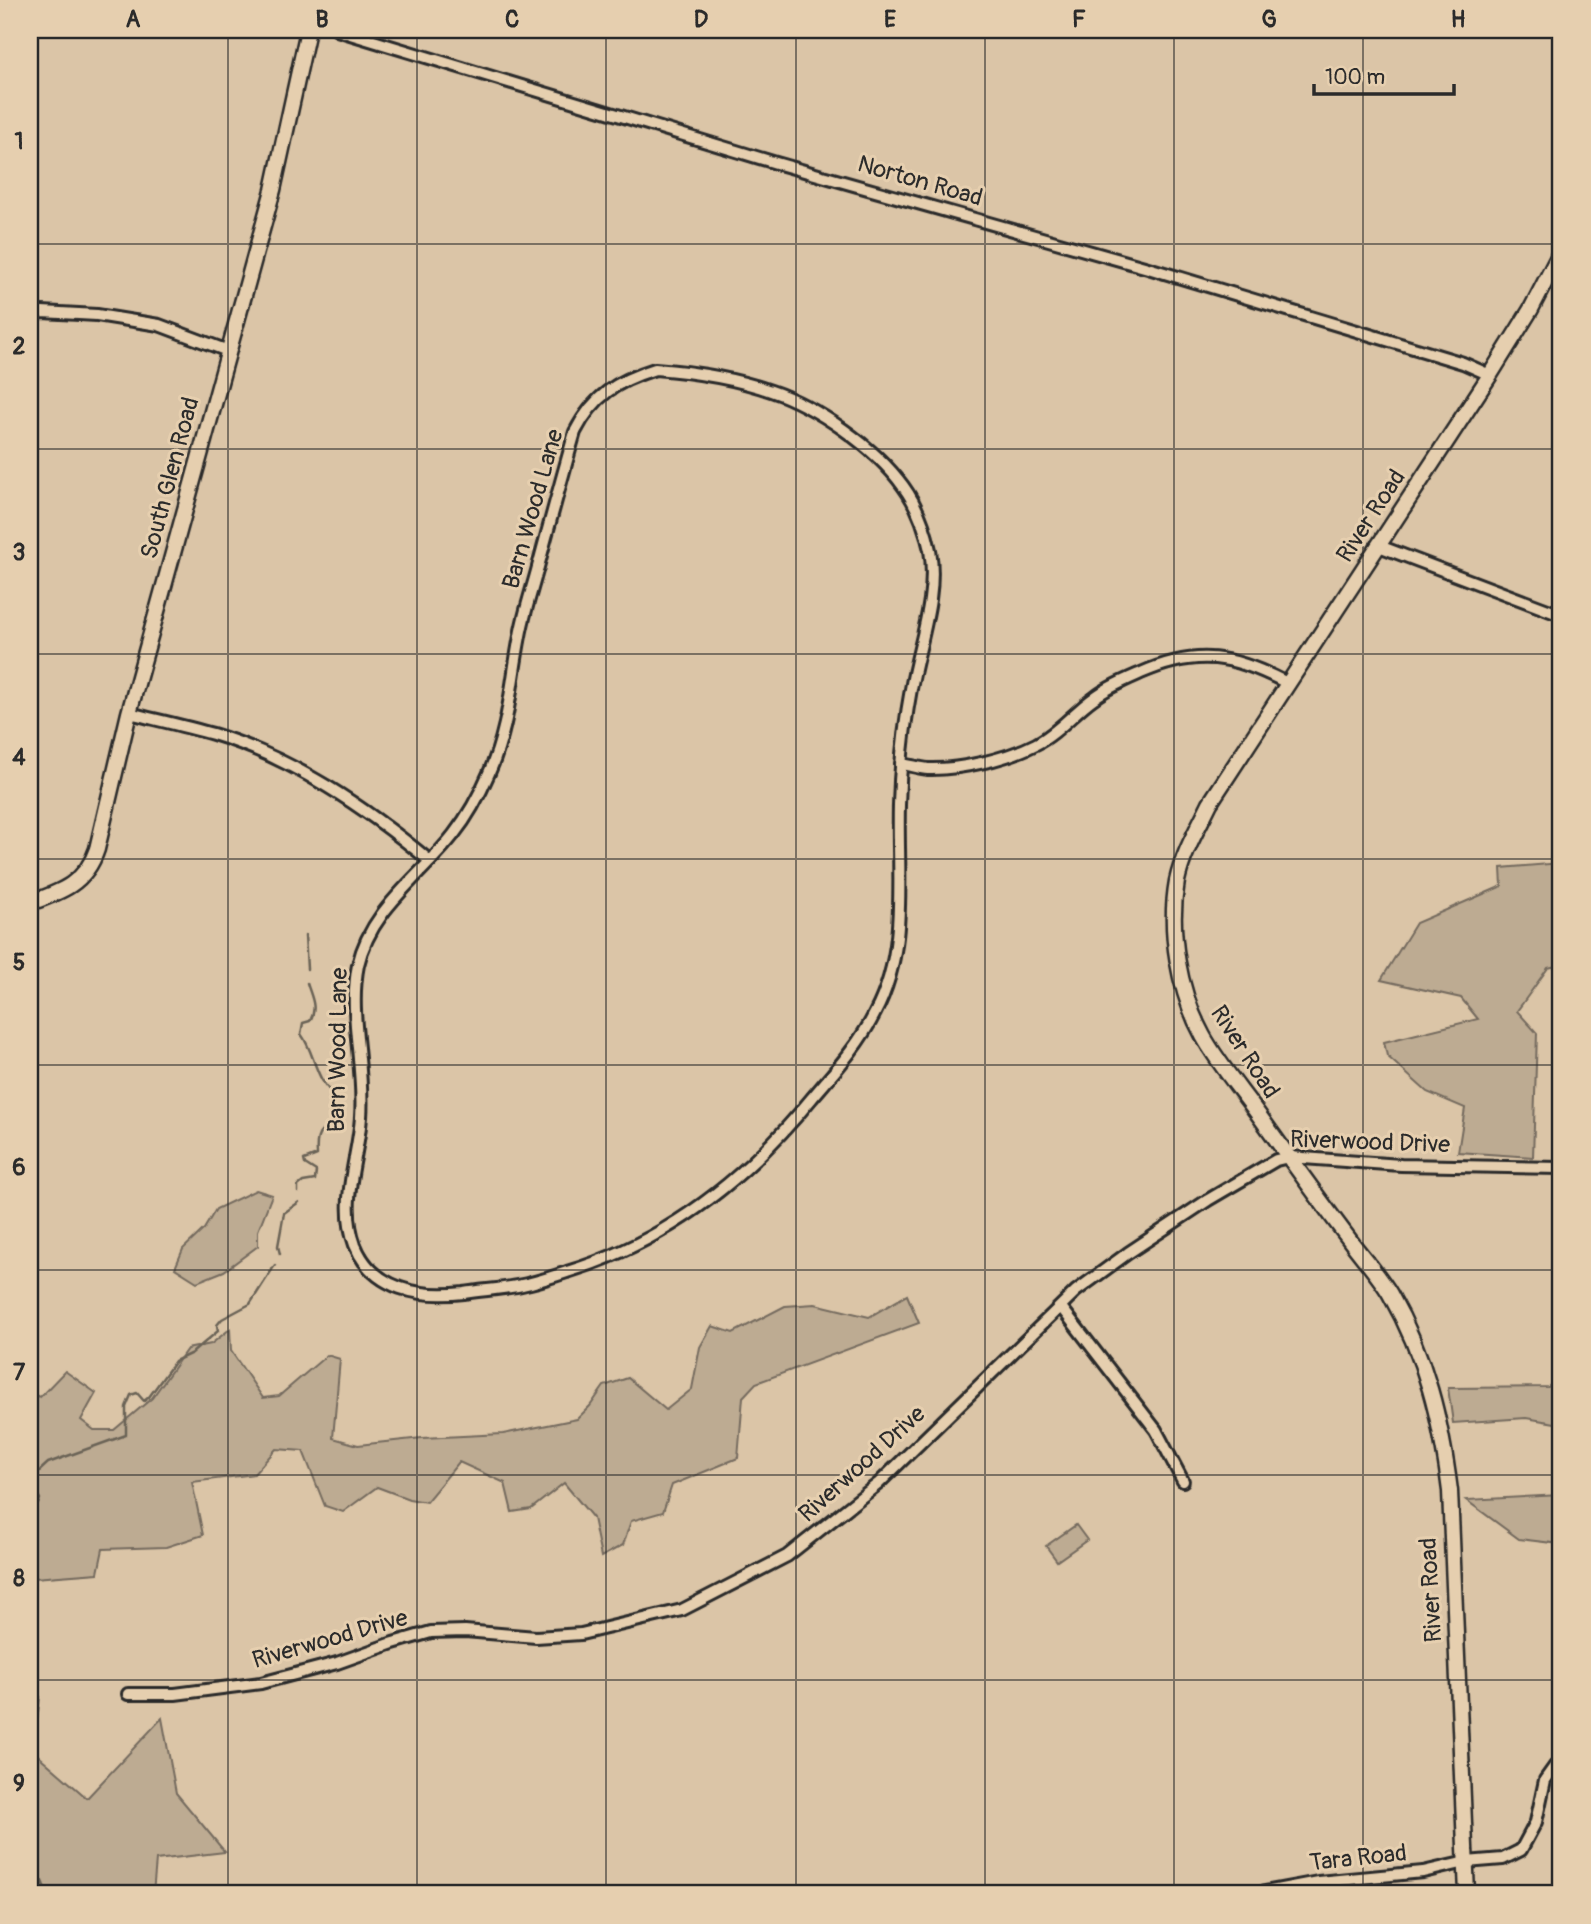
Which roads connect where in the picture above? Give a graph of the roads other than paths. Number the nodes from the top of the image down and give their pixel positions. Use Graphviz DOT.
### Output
graph roads {
  1 [pos="308,30"];
  2 [pos="337,30"];
  3 [pos="1561,251"];
  4 [pos="30,314"];
  5 [pos="228,351"];
  6 [pos="1490,375"];
  7 [pos="1379,546"];
  8 [pos="1561,615"];
  9 [pos="1287,683"];
  10 [pos="129,713"];
  11 [pos="901,764"];
  12 [pos="430,861"];
  13 [pos="30,903"];
  14 [pos="1289,1157"];
  15 [pos="1561,1168"];
  16 [pos="1060,1307"];
  17 [pos="1183,1481"];
  18 [pos="128,1694"];
  19 [pos="1561,1763"];
  20 [pos="1466,1862"];
  21 [pos="1254,1894"];
  22 [pos="1467,1894"];
  1 -- 5 [label="main road, South Glen Road"];
  2 -- 6 [label="street, Norton Road"];
  3 -- 6 [label="main road, River Road"];
  4 -- 5 [label="street"];
  5 -- 10 [label="main road, South Glen Road"];
  6 -- 7 [label="main road, River Road"];
  7 -- 8 [label="street"];
  7 -- 9 [label="main road, River Road"];
  9 -- 11 [label="street"];
  9 -- 14 [label="main road, River Road"];
  10 -- 12 [label="street"];
  10 -- 13 [label="main road, South Glen Road"];
  11 -- 12 [label="street, Barn Wood Lane"];
  11 -- 12 [label="street, Barn Wood Lane"];
  14 -- 15 [label="street, Riverwood Drive"];
  14 -- 16 [label="street, Riverwood Drive"];
  14 -- 20 [label="main road, River Road"];
  16 -- 17 [label="street"];
  16 -- 18 [label="street, Riverwood Drive"];
  19 -- 20 [label="street, Tara Road"];
  20 -- 21 [label="street, Tara Road"];
  20 -- 22 [label="main road, River Road"];
}
